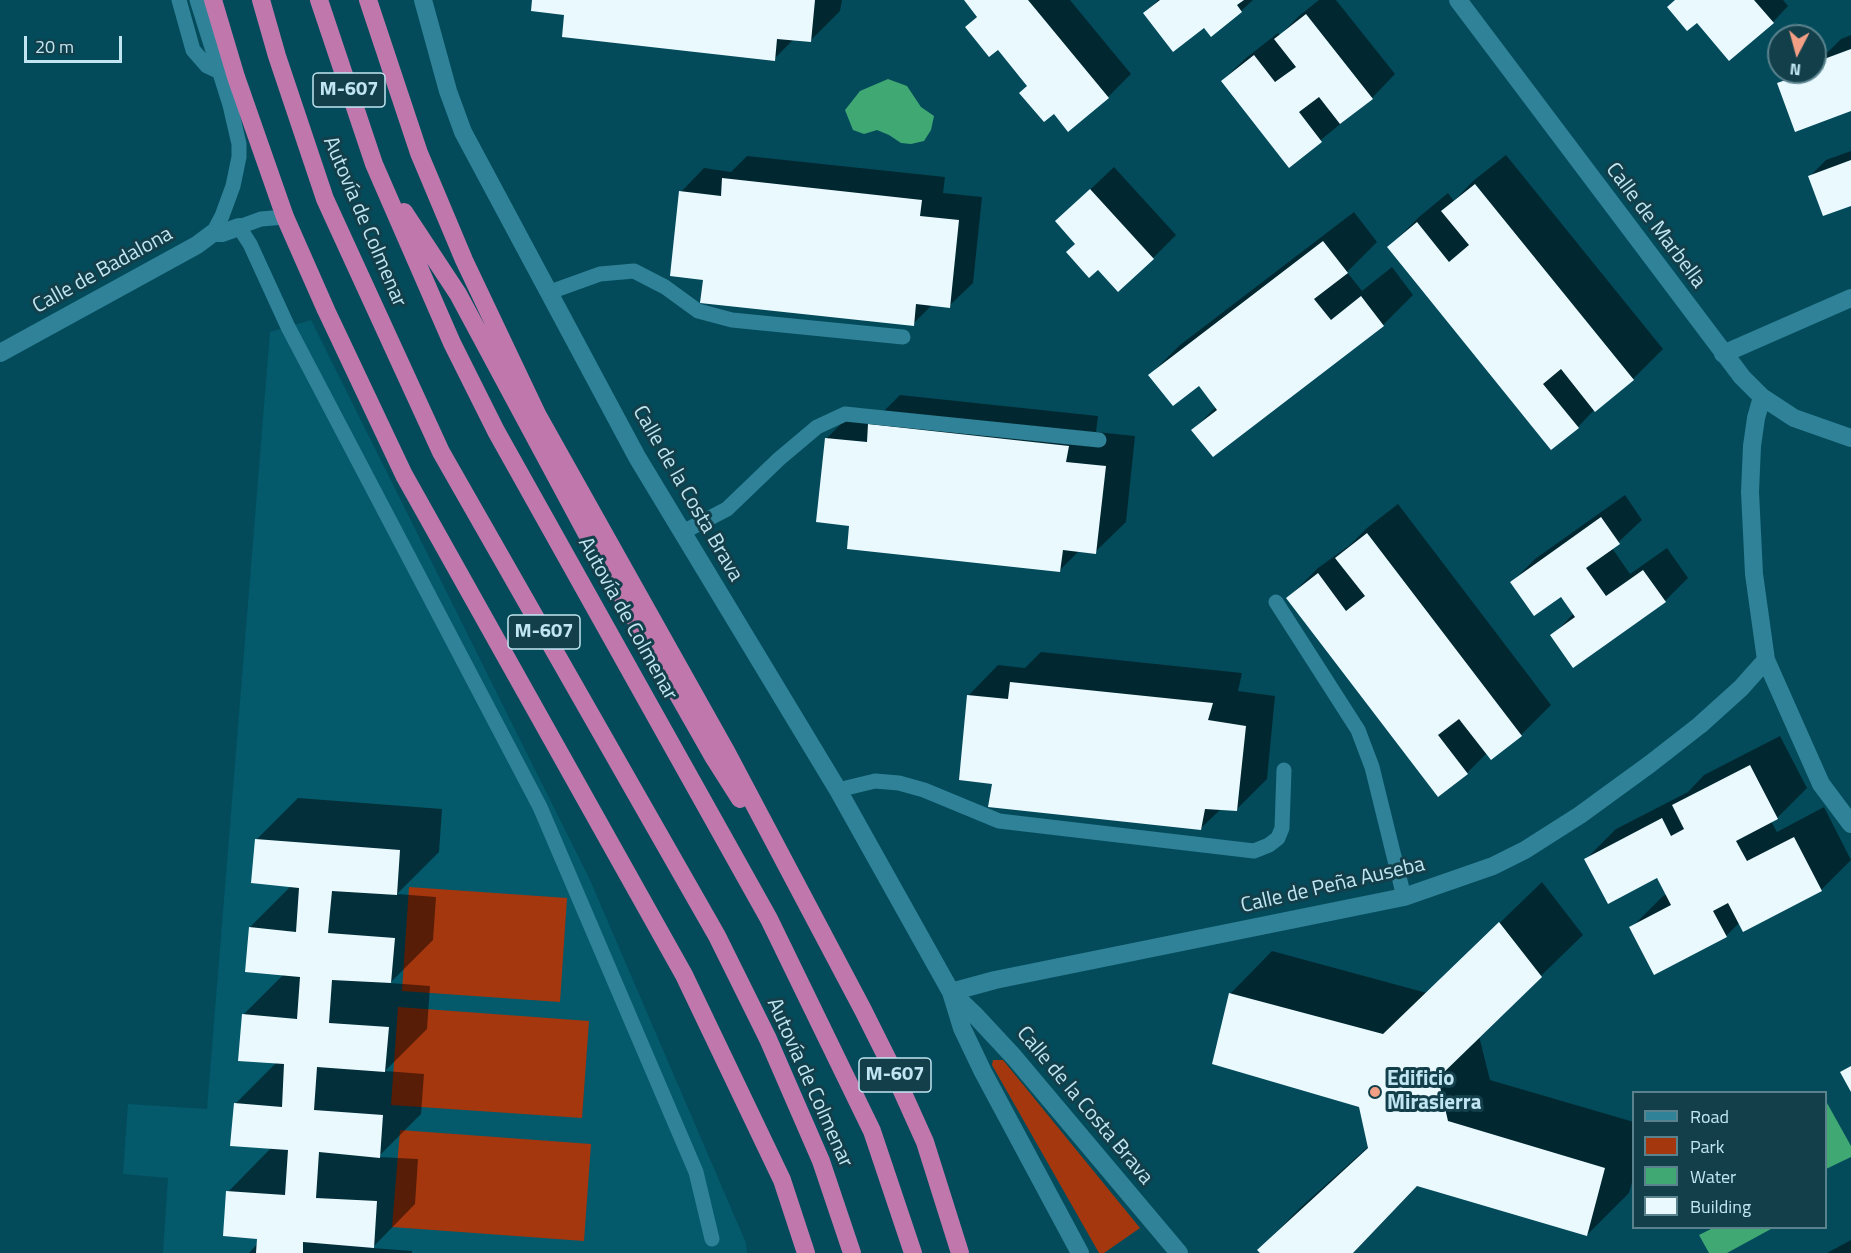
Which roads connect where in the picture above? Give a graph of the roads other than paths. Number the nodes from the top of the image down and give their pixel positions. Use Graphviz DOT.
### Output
graph roads {
  1 [pos="179,0"];
  2 [pos="197,0"];
  3 [pos="213,0"];
  4 [pos="261,0"];
  5 [pos="319,0"];
  6 [pos="368,0"];
  7 [pos="423,0"];
  8 [pos="1458,0"];
  9 [pos="228,75"];
  10 [pos="374,164"];
  11 [pos="285,217"];
  12 [pos="239,226"];
  13 [pos="213,233"];
  14 [pos="550,292"];
  15 [pos="1851,298"];
  16 [pos="903,337"];
  17 [pos="0,353"];
  18 [pos="1724,354"];
  19 [pos="1762,397"];
  20 [pos="1851,438"];
  21 [pos="1099,440"];
  22 [pos="683,532"];
  23 [pos="1276,602"];
  24 [pos="1766,660"];
  25 [pos="1284,770"];
  26 [pos="838,790"];
  27 [pos="1851,824"];
  28 [pos="1404,897"];
  29 [pos="809,907"];
  30 [pos="951,992"];
  31 [pos="712,1239"];
  32 [pos="806,1253"];
  33 [pos="852,1253"];
  34 [pos="913,1253"];
  35 [pos="960,1253"];
  36 [pos="1080,1253"];
  37 [pos="1179,1253"];
  1 -- 9 [label="lane"];
  2 -- 9 [label="lane, M-607"];
  3 -- 9 [label="highway, M-607"];
  4 -- 33 [label="highway, Autovía de Colmenar / M-607"];
  5 -- 10 [label="highway, Autovía de Colmenar / M-607"];
  6 -- 29 [label="highway, M-607"];
  7 -- 14 [label="street, Calle de la Costa Brava"];
  8 -- 18 [label="street, Calle de Marbella"];
  9 -- 11 [label="highway, M-607"];
  9 -- 13 [label="lane, M-607"];
  10 -- 29 [label="highway, M-607"];
  10 -- 34 [label="highway, Autovía de Colmenar / M-607"];
  11 -- 12 [label="lane"];
  11 -- 32 [label="highway, M-607"];
  12 -- 13 [label="street"];
  12 -- 31 [label="lane"];
  13 -- 17 [label="street, Calle de Badalona"];
  14 -- 16 [label="lane"];
  14 -- 22 [label="street, Calle de la Costa Brava"];
  15 -- 18 [label="street"];
  18 -- 19 [label="street, Calle de Marbella"];
  19 -- 20 [label="street, Calle de Marbella"];
  19 -- 24 [label="street"];
  21 -- 22 [label="lane"];
  22 -- 26 [label="street, Calle de la Costa Brava"];
  23 -- 28 [label="lane"];
  24 -- 27 [label="street"];
  24 -- 28 [label="street, Calle de Peña Auseba"];
  25 -- 26 [label="lane"];
  26 -- 30 [label="street, Calle de la Costa Brava"];
  28 -- 30 [label="street, Calle de Peña Auseba"];
  29 -- 35 [label="highway, M-607"];
  30 -- 36 [label="street, Calle de la Costa Brava"];
  30 -- 37 [label="street, Calle de la Costa Brava"];
}
